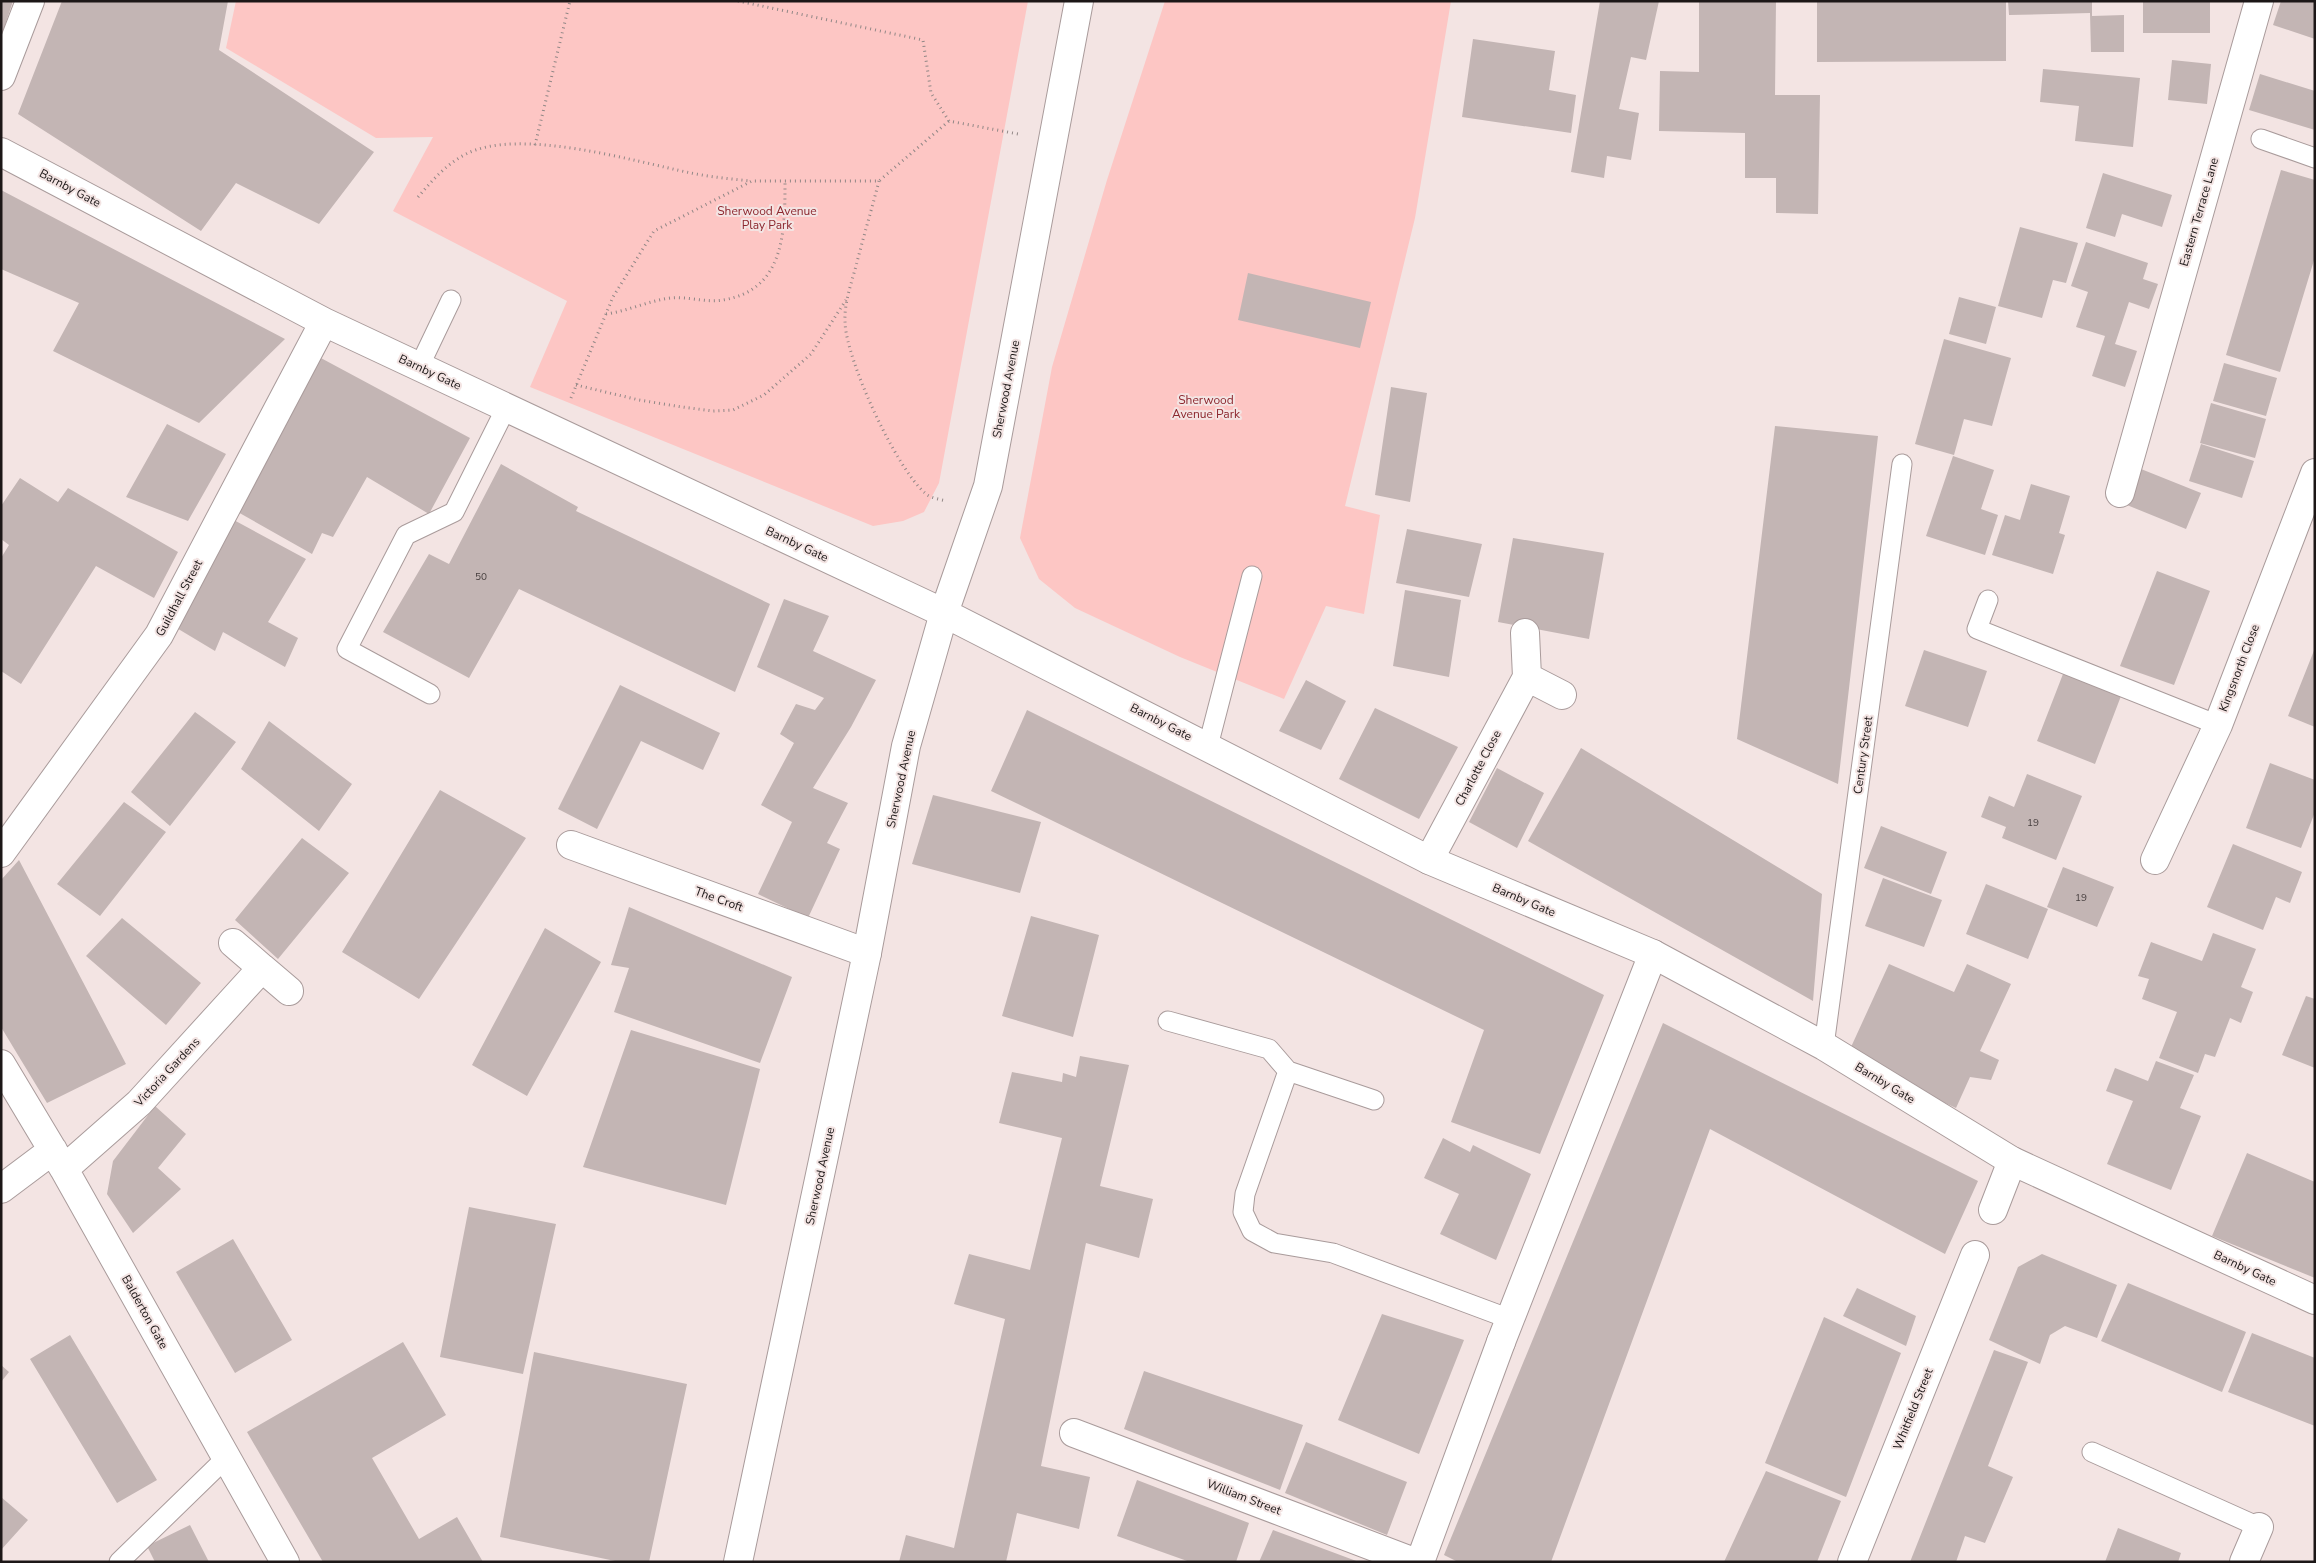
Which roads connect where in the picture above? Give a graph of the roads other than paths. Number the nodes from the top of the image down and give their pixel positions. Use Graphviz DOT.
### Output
graph roads {
  1 [pos="30,1"];
  2 [pos="1079,1"];
  3 [pos="2259,1"];
  4 [pos="1,76"];
  5 [pos="2261,139"];
  6 [pos="1,152"];
  7 [pos="2315,158"];
  8 [pos="451,300"];
  9 [pos="324,322"];
  10 [pos="419,367"];
  11 [pos="506,408"];
  12 [pos="1902,464"];
  13 [pos="2315,473"];
  14 [pos="2120,493"];
  15 [pos="1252,576"];
  16 [pos="1988,600"];
  17 [pos="944,614"];
  18 [pos="1525,633"];
  19 [pos="1527,677"];
  20 [pos="430,694"];
  21 [pos="1562,695"];
  22 [pos="2218,724"];
  23 [pos="1208,746"];
  24 [pos="571,845"];
  25 [pos="1,853"];
  26 [pos="1429,860"];
  27 [pos="2155,860"];
  28 [pos="232,943"];
  29 [pos="867,953"];
  30 [pos="1653,954"];
  31 [pos="262,968"];
  32 [pos="289,991"];
  33 [pos="1168,1021"];
  34 [pos="1824,1046"];
  35 [pos="1,1064"];
  36 [pos="1288,1071"];
  37 [pos="1374,1100"];
  38 [pos="58,1159"];
  39 [pos="2012,1161"];
  40 [pos="1,1189"];
  41 [pos="1993,1210"];
  42 [pos="1975,1255"];
  43 [pos="2315,1300"];
  44 [pos="1505,1330"];
  45 [pos="1074,1433"];
  46 [pos="2092,1452"];
  47 [pos="227,1457"];
  48 [pos="2259,1527"];
  49 [pos="119,1562"];
  50 [pos="286,1562"];
  51 [pos="738,1562"];
  52 [pos="1414,1562"];
  53 [pos="1420,1562"];
  54 [pos="1852,1562"];
  55 [pos="2244,1562"];
  1 -- 4 [label="street"];
  2 -- 17 [label="street, Sherwood Avenue"];
  3 -- 14 [label="street, Eastern Terrace Lane"];
  5 -- 7 [label="lane"];
  6 -- 9 [label="street, Barnby Gate"];
  8 -- 10 [label="lane"];
  9 -- 10 [label="street, Barnby Gate"];
  9 -- 25 [label="street, Guildhall Street"];
  10 -- 11 [label="street, Barnby Gate"];
  11 -- 17 [label="street, Barnby Gate"];
  11 -- 20 [label="lane"];
  12 -- 34 [label="lane, Century Street"];
  13 -- 22 [label="street, Kingsnorth Close"];
  15 -- 23 [label="lane"];
  16 -- 22 [label="lane"];
  17 -- 23 [label="street, Barnby Gate"];
  17 -- 29 [label="street, Sherwood Avenue"];
  18 -- 19 [label="street"];
  19 -- 21 [label="street"];
  19 -- 26 [label="street, Charlotte Close"];
  22 -- 27 [label="street, Kingsnorth Close"];
  23 -- 26 [label="street, Barnby Gate"];
  24 -- 29 [label="street, The Croft"];
  26 -- 30 [label="street, Barnby Gate"];
  28 -- 31 [label="street"];
  29 -- 51 [label="street, Sherwood Avenue"];
  30 -- 34 [label="street, Barnby Gate"];
  30 -- 44 [label="street"];
  31 -- 32 [label="street"];
  31 -- 38 [label="street, Victoria Gardens"];
  33 -- 36 [label="lane"];
  34 -- 39 [label="street, Barnby Gate"];
  35 -- 38 [label="street, Balderton Gate"];
  36 -- 37 [label="lane"];
  36 -- 44 [label="lane"];
  38 -- 40 [label="street, Victoria Gardens"];
  38 -- 47 [label="street, Balderton Gate"];
  39 -- 41 [label="street"];
  39 -- 43 [label="street, Barnby Gate"];
  42 -- 54 [label="street, Whitfield Street"];
  44 -- 53 [label="street"];
  45 -- 52 [label="street, William Street"];
  46 -- 48 [label="lane"];
  47 -- 49 [label="lane"];
  47 -- 50 [label="street, Balderton Gate"];
  48 -- 55 [label="street"];
}
